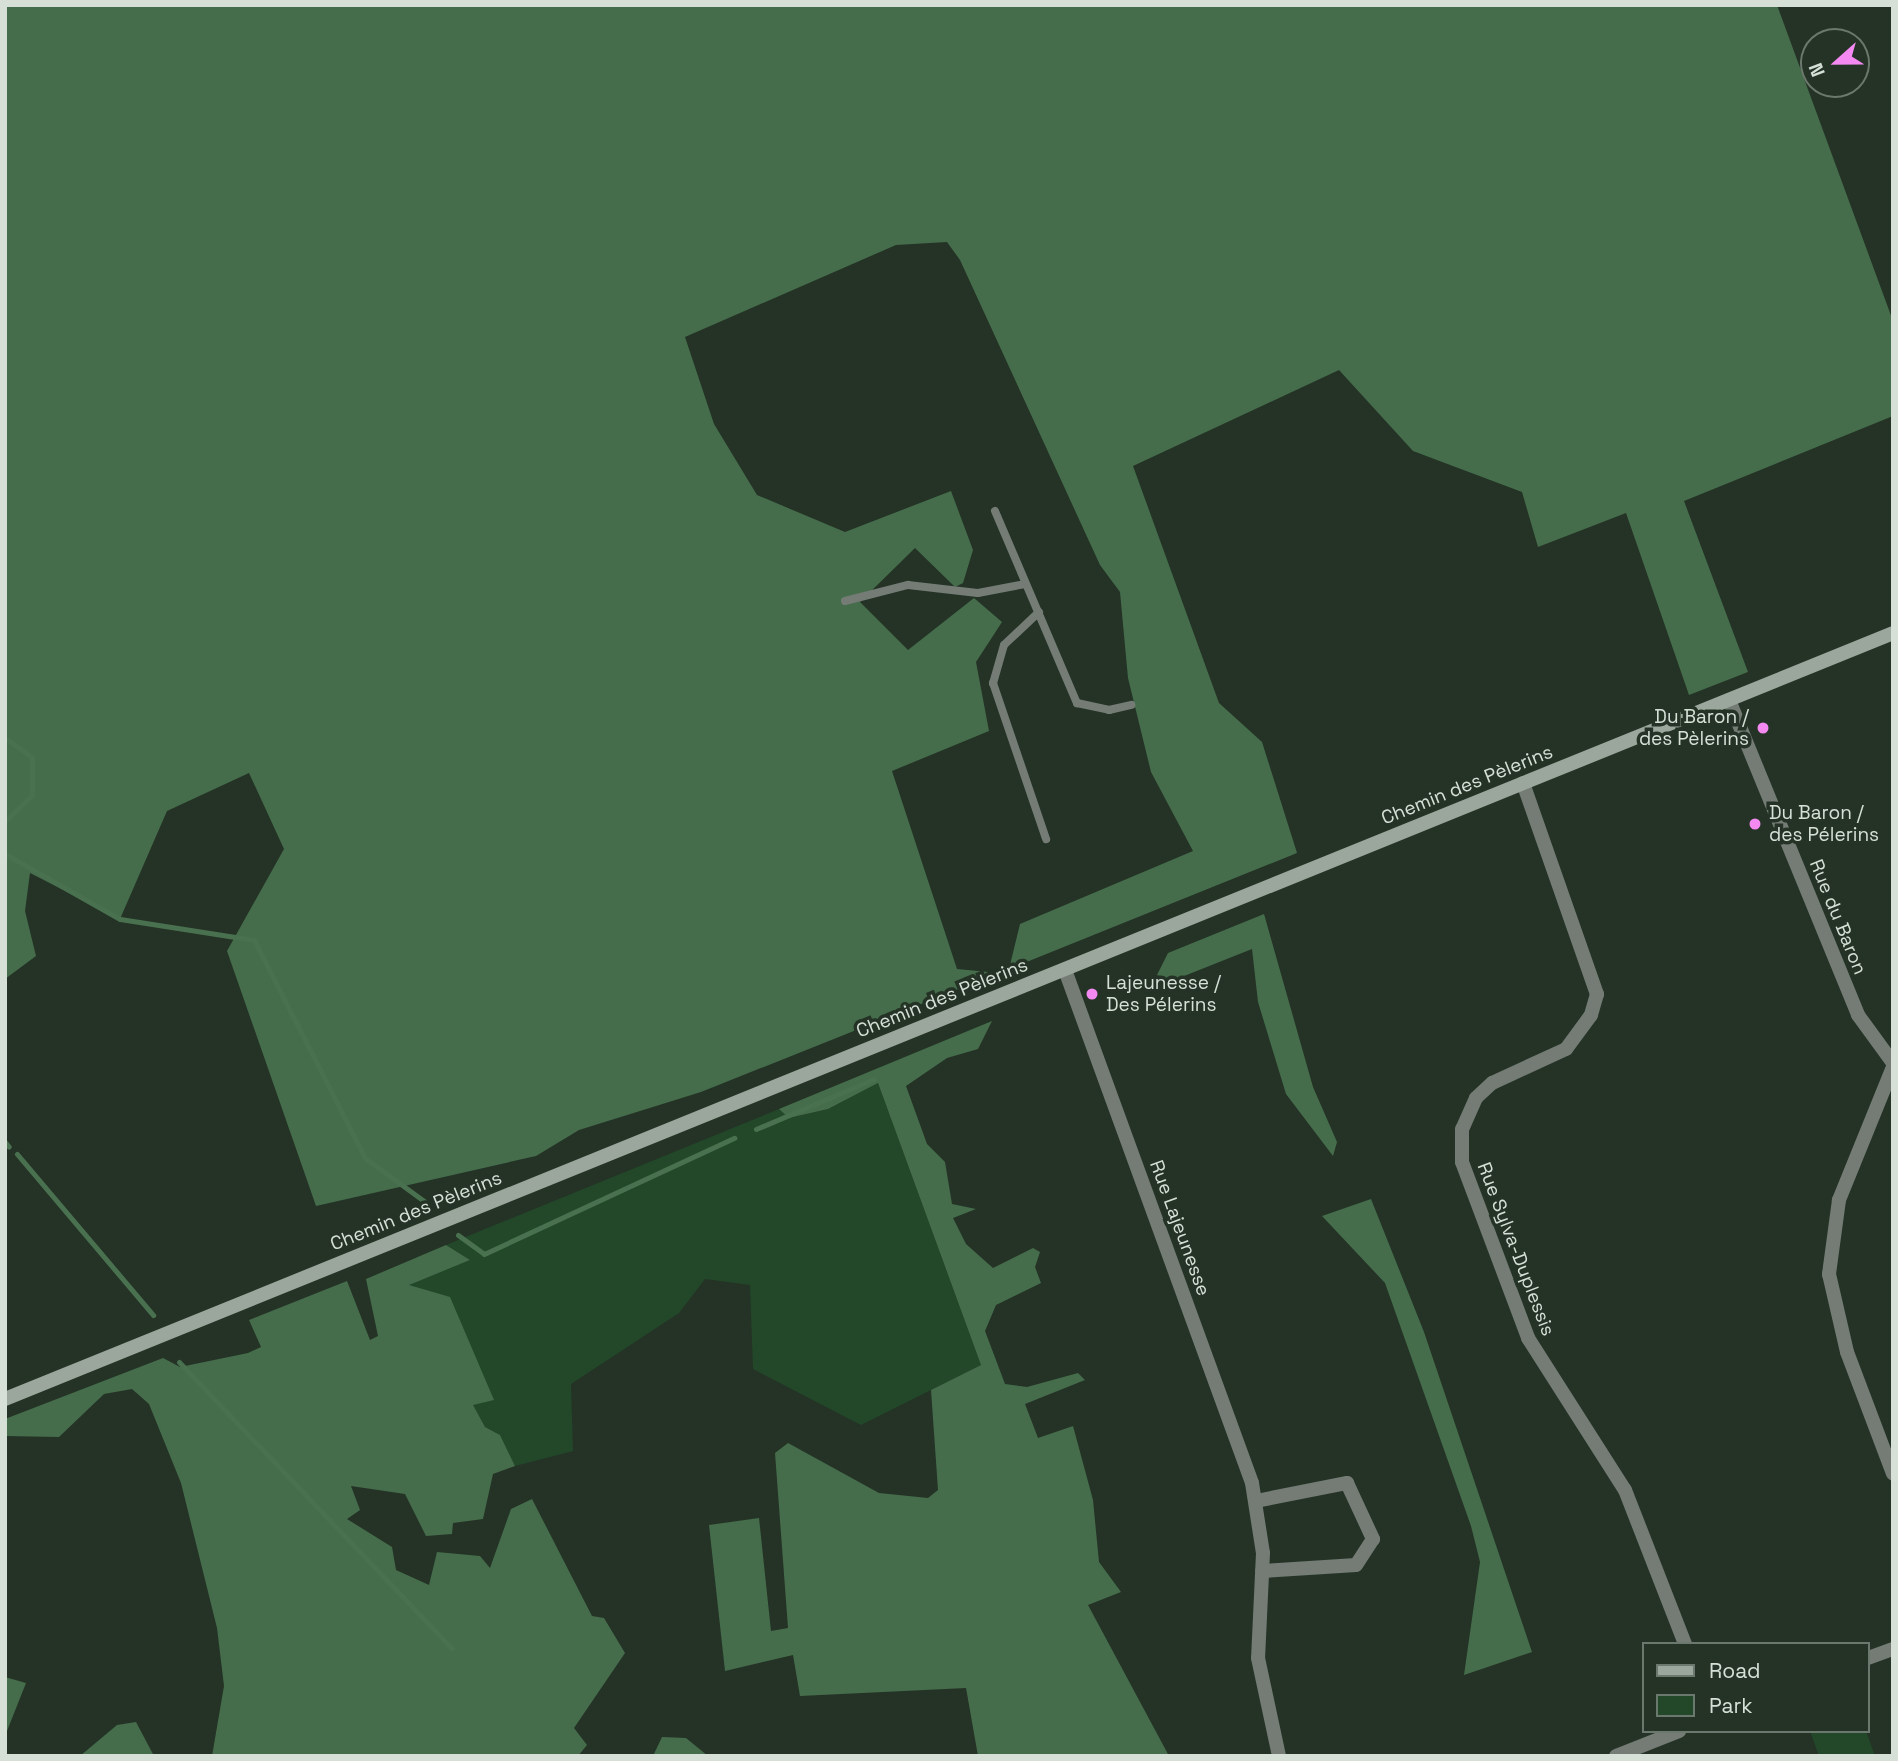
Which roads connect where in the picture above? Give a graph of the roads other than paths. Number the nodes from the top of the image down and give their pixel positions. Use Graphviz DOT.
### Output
graph roads {
  1 [pos="995,511"];
  2 [pos="1025,584"];
  3 [pos="845,600"];
  4 [pos="1039,612"];
  5 [pos="1893,633"];
  6 [pos="1729,700"];
  7 [pos="1131,705"];
  8 [pos="1524,783"];
  9 [pos="1046,839"];
  10 [pos="1065,970"];
  11 [pos="1893,1065"];
  12 [pos="5,1399"];
  13 [pos="1893,1474"];
  14 [pos="1256,1501"];
  15 [pos="1262,1571"];
  16 [pos="1684,1642"];
  17 [pos="1893,1649"];
  18 [pos="1870,1657"];
  19 [pos="1674,1733"];
  20 [pos="1279,1756"];
  21 [pos="1616,1756"];
  1 -- 2 [label="lane"];
  2 -- 3 [label="lane"];
  2 -- 4 [label="lane"];
  4 -- 7 [label="lane"];
  4 -- 9 [label="lane"];
  5 -- 6 [label="street, Chemin des Pèlerins"];
  6 -- 8 [label="street, Chemin des Pèlerins"];
  6 -- 11 [label="street, Rue du Baron"];
  8 -- 10 [label="street, Chemin des Pèlerins"];
  8 -- 16 [label="street, Rue Sylva-Duplessis"];
  10 -- 12 [label="street, Chemin des Pèlerins"];
  10 -- 14 [label="street, Rue Lajeunesse"];
  11 -- 13 [label="street"];
  14 -- 15 [label="street, Rue Lajeunesse"];
  14 -- 15 [label="street"];
  15 -- 20 [label="street, Rue Lajeunesse"];
  17 -- 18 [label="street"];
  19 -- 21 [label="street"];
}
